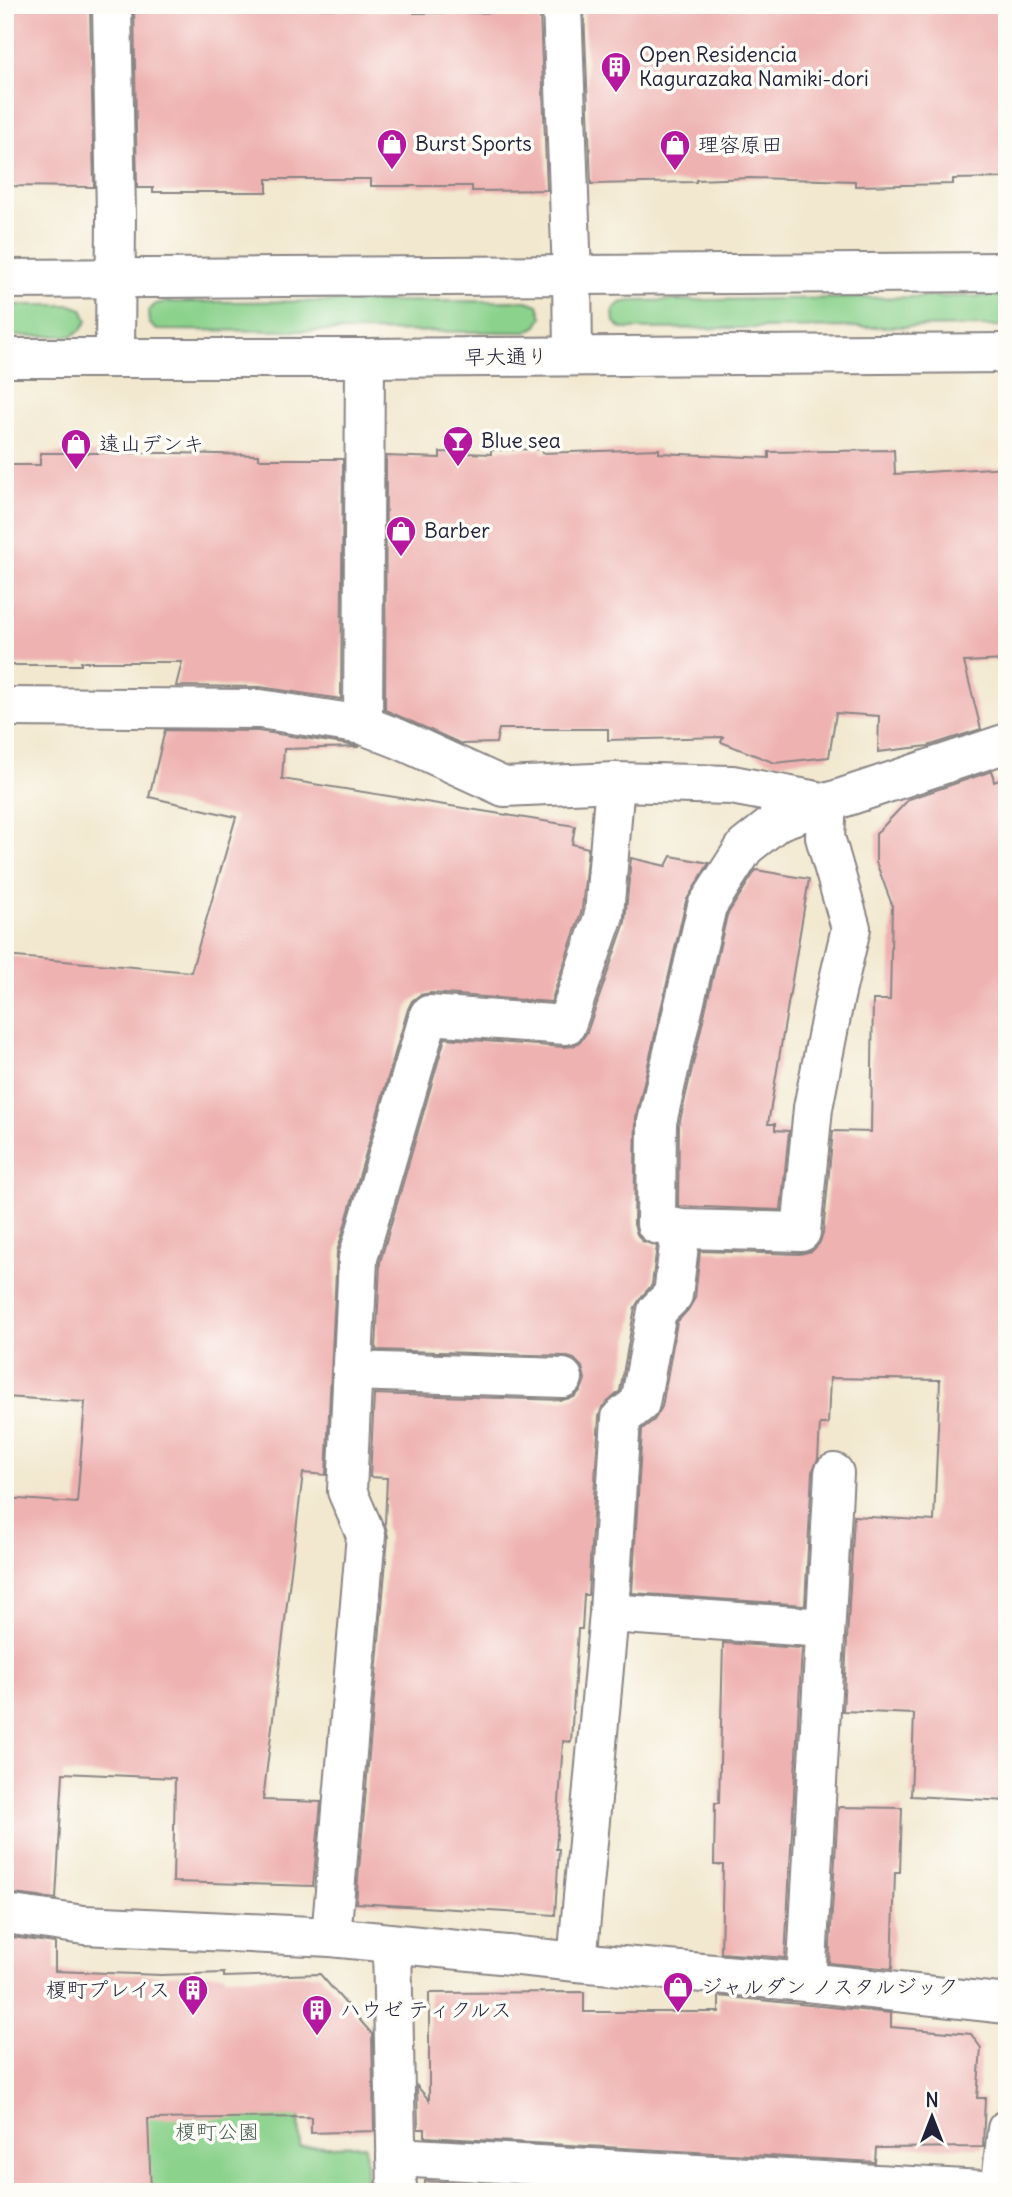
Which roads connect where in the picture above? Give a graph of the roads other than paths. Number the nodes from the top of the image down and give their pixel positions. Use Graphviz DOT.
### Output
graph roads {
  1 [pos="112,5"];
  2 [pos="562,5"];
  3 [pos="1007,272"];
  4 [pos="572,275"];
  5 [pos="5,279"];
  6 [pos="116,279"];
  7 [pos="1007,352"];
  8 [pos="573,356"];
  9 [pos="115,357"];
  10 [pos="5,358"];
  11 [pos="365,358"];
  12 [pos="5,707"];
  13 [pos="363,726"];
  14 [pos="1007,743"];
  15 [pos="615,782"];
  16 [pos="827,803"];
  17 [pos="681,1228"];
  18 [pos="352,1371"];
  19 [pos="563,1378"];
  20 [pos="834,1473"];
  21 [pos="608,1613"];
  22 [pos="825,1629"];
  23 [pos="5,1914"];
  24 [pos="331,1937"];
  25 [pos="392,1944"];
  26 [pos="577,1962"];
  27 [pos="806,1982"];
  28 [pos="1007,2004"];
  29 [pos="1007,2129"];
  30 [pos="396,2175"];
  31 [pos="1000,2191"];
  1 -- 6 [label="street"];
  2 -- 4 [label="street"];
  3 -- 4 [label="street"];
  4 -- 6 [label="street"];
  4 -- 8 [label="street"];
  5 -- 6 [label="street"];
  6 -- 9 [label="street"];
  7 -- 8 [label="street, 早大通り"];
  8 -- 11 [label="street, 早大通り"];
  9 -- 10 [label="street, 早大通り"];
  9 -- 11 [label="street, 早大通り"];
  11 -- 13 [label="street"];
  12 -- 13 [label="street"];
  13 -- 15 [label="street"];
  14 -- 16 [label="street"];
  15 -- 16 [label="street"];
  15 -- 18 [label="street"];
  16 -- 17 [label="street"];
  16 -- 17 [label="street"];
  17 -- 21 [label="street"];
  18 -- 19 [label="street"];
  18 -- 24 [label="street"];
  20 -- 22 [label="street"];
  21 -- 22 [label="street"];
  21 -- 26 [label="street"];
  22 -- 27 [label="street"];
  23 -- 24 [label="street"];
  24 -- 25 [label="street"];
  25 -- 26 [label="street"];
  25 -- 30 [label="street"];
  26 -- 27 [label="street"];
  27 -- 28 [label="street"];
  29 -- 31 [label="street"];
  30 -- 31 [label="street"];
}
